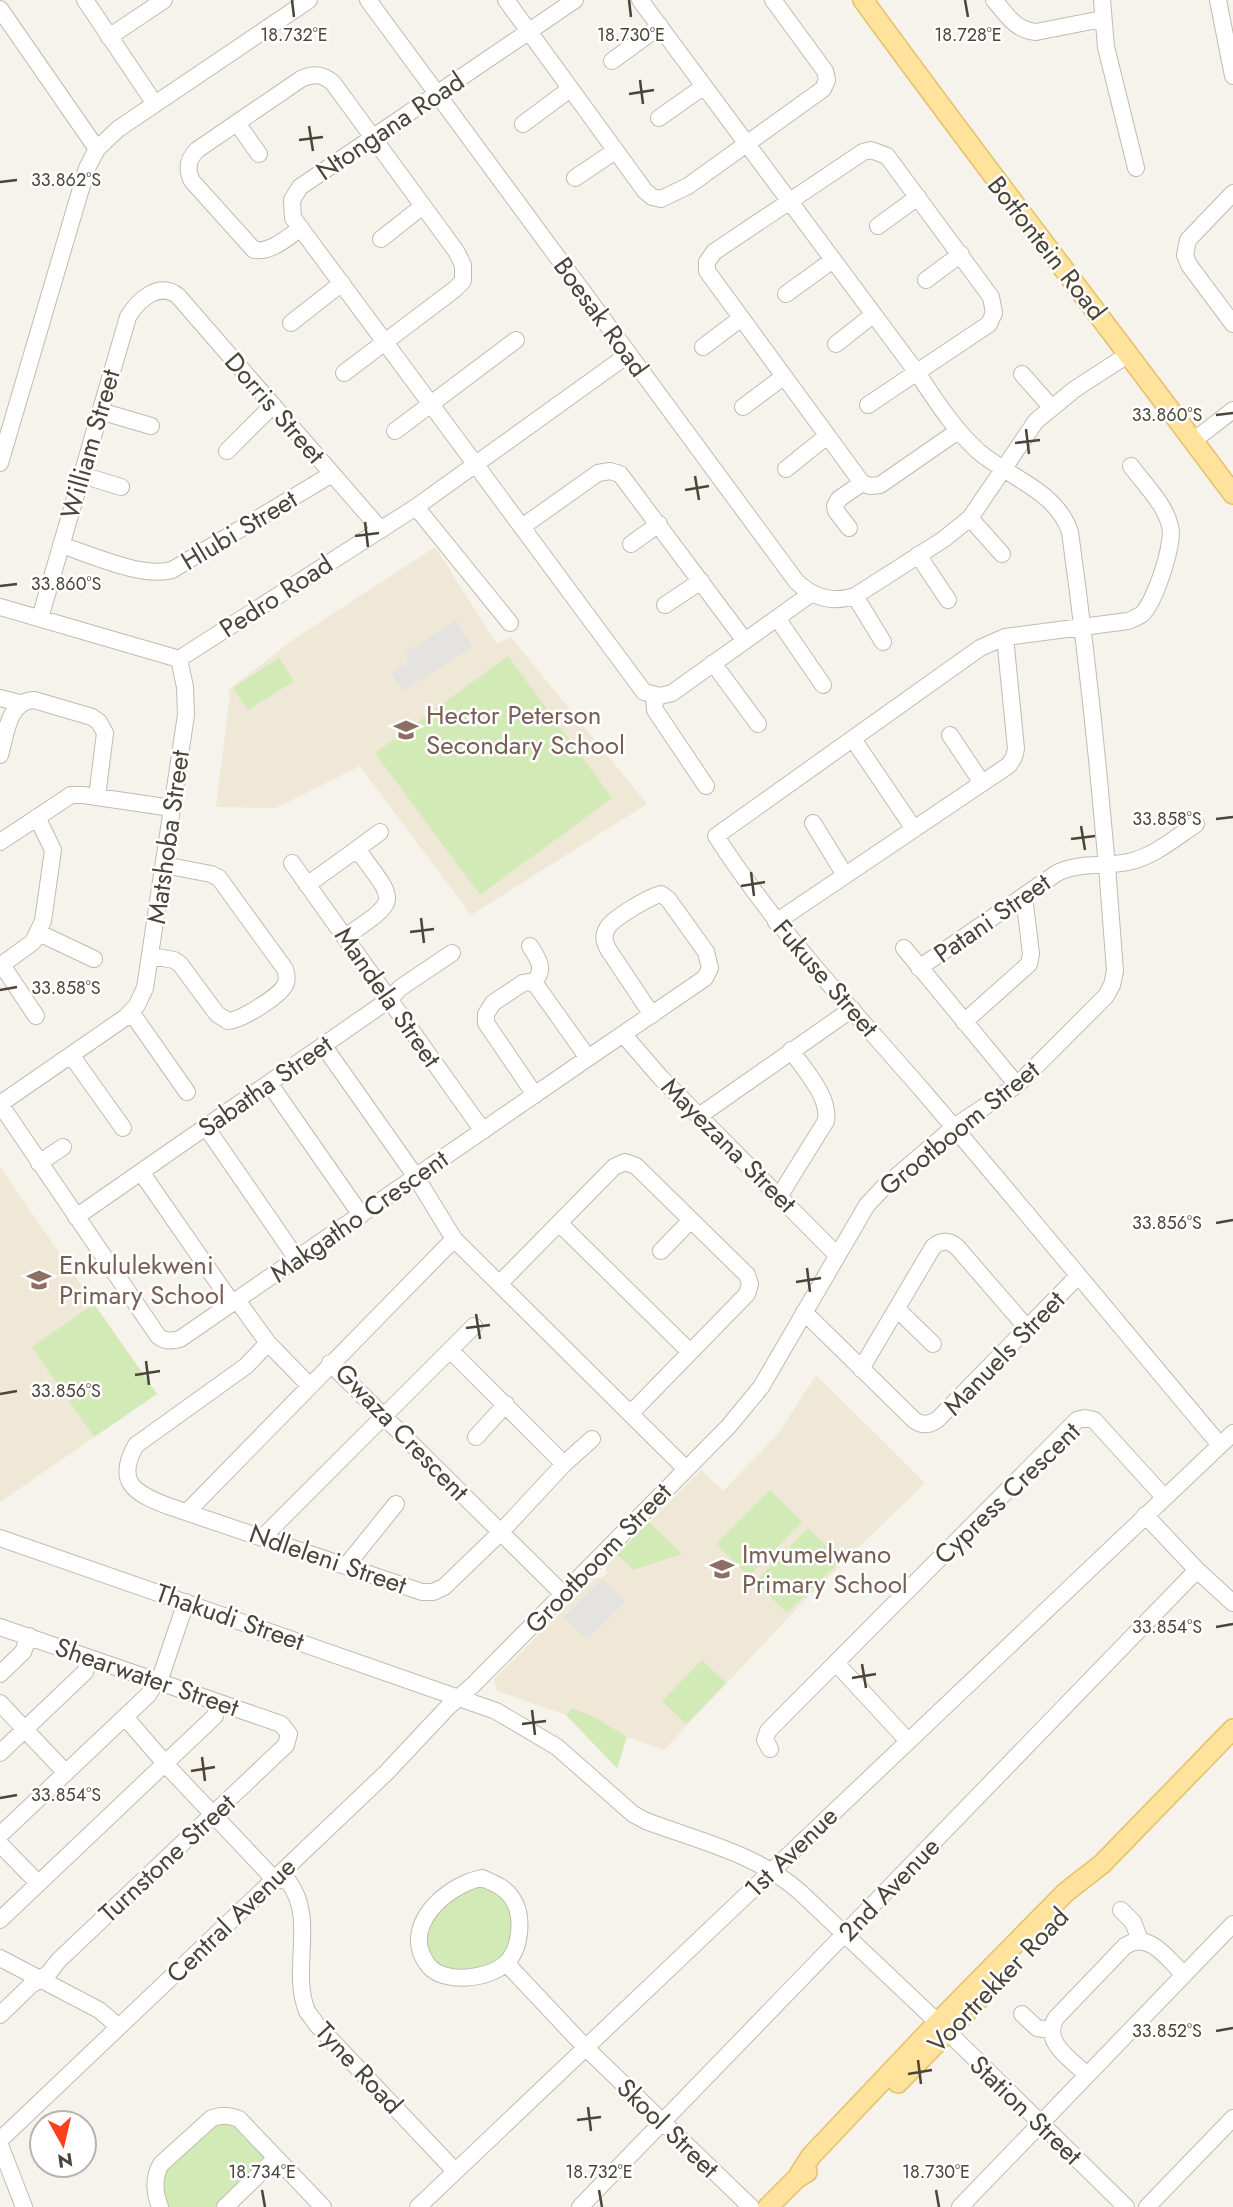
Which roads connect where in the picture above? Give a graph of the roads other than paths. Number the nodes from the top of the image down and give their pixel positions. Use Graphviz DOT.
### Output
graph roads {
  1 [pos="85,0"];
  2 [pos="164,0"];
  3 [pos="309,0"];
  4 [pos="368,0"];
  5 [pos="506,0"];
  6 [pos="575,0"];
  7 [pos="640,0"];
  8 [pos="773,0"];
  9 [pos="863,0"];
  10 [pos="994,0"];
  11 [pos="1102,0"];
  12 [pos="1218,0"];
  13 [pos="0,9"];
  14 [pos="1102,19"];
  15 [pos="660,26"];
  16 [pos="528,32"];
  17 [pos="109,37"];
  18 [pos="612,61"];
  19 [pos="1233,76"];
  20 [pos="703,86"];
  21 [pos="570,89"];
  22 [pos="437,95"];
  23 [pos="155,104"];
  24 [pos="659,118"];
  25 [pos="237,122"];
  26 [pos="523,124"];
  27 [pos="374,137"];
  28 [pos="747,145"];
  29 [pos="97,149"];
  30 [pos="615,150"];
  31 [pos="259,154"];
  32 [pos="1136,168"];
  33 [pos="575,178"];
  34 [pos="1233,193"];
  35 [pos="918,197"];
  36 [pos="788,201"];
  37 [pos="423,205"];
  38 [pos="878,226"];
  39 [pos="301,228"];
  40 [pos="381,239"];
  41 [pos="961,254"];
  42 [pos="832,260"];
  43 [pos="926,280"];
  44 [pos="342,283"];
  45 [pos="166,290"];
  46 [pos="786,294"];
  47 [pos="873,316"];
  48 [pos="740,318"];
  49 [pos="291,323"];
  50 [pos="1233,324"];
  51 [pos="516,340"];
  52 [pos="386,342"];
  53 [pos="836,344"];
  54 [pos="703,347"];
  55 [pos="629,354"];
  56 [pos="1129,354"];
  57 [pos="344,373"];
  58 [pos="918,374"];
  59 [pos="1022,374"];
  60 [pos="783,377"];
  61 [pos="431,404"];
  62 [pos="273,405"];
  63 [pos="868,405"];
  64 [pos="743,407"];
  65 [pos="1051,407"];
  66 [pos="8,409"];
  67 [pos="1233,410"];
  68 [pos="100,411"];
  69 [pos="151,426"];
  70 [pos="958,431"];
  71 [pos="395,432"];
  72 [pos="827,436"];
  73 [pos="1193,441"];
  74 [pos="228,452"];
  75 [pos="0,463"];
  76 [pos="476,465"];
  77 [pos="1131,466"];
  78 [pos="1003,468"];
  79 [pos="786,469"];
  80 [pos="332,474"];
  81 [pos="82,475"];
  82 [pos="862,482"];
  83 [pos="121,487"];
  84 [pos="1233,494"];
  85 [pos="416,507"];
  86 [pos="970,518"];
  87 [pos="659,524"];
  88 [pos="522,527"];
  89 [pos="849,528"];
  90 [pos="380,530"];
  91 [pos="631,544"];
  92 [pos="61,545"];
  93 [pos="1002,554"];
  94 [pos="918,555"];
  95 [pos="701,581"];
  96 [pos="812,593"];
  97 [pos="855,596"];
  98 [pos="947,600"];
  99 [pos="665,605"];
  100 [pos="0,607"];
  101 [pos="40,618"];
  102 [pos="777,618"];
  103 [pos="510,623"];
  104 [pos="1083,627"];
  105 [pos="1004,637"];
  106 [pos="745,641"];
  107 [pos="883,642"];
  108 [pos="179,659"];
  109 [pos="713,663"];
  110 [pos="823,685"];
  111 [pos="654,696"];
  112 [pos="0,698"];
  113 [pos="20,703"];
  114 [pos="758,724"];
  115 [pos="950,735"];
  116 [pos="853,739"];
  117 [pos="0,755"];
  118 [pos="982,783"];
  119 [pos="706,786"];
  120 [pos="97,797"];
  121 [pos="172,808"];
  122 [pos="37,817"];
  123 [pos="813,823"];
  124 [pos="1196,824"];
  125 [pos="915,829"];
  126 [pos="380,832"];
  127 [pos="1,841"];
  128 [pos="357,849"];
  129 [pos="292,863"];
  130 [pos="164,865"];
  131 [pos="1107,865"];
  132 [pos="845,876"];
  133 [pos="307,885"];
  134 [pos="1024,896"];
  135 [pos="776,922"];
  136 [pos="39,933"];
  137 [pos="345,937"];
  138 [pos="530,946"];
  139 [pos="904,948"];
  140 [pos="452,953"];
  141 [pos="151,956"];
  142 [pos="94,959"];
  143 [pos="1,966"];
  144 [pos="919,968"];
  145 [pos="533,983"];
  146 [pos="390,999"];
  147 [pos="852,1009"];
  148 [pos="131,1012"];
  149 [pos="652,1015"];
  150 [pos="36,1016"];
  151 [pos="964,1022"];
  152 [pos="623,1034"];
  153 [pos="323,1045"];
  154 [pos="792,1051"];
  155 [pos="71,1055"];
  156 [pos="588,1058"];
  157 [pos="269,1083"];
  158 [pos="1017,1085"];
  159 [pos="187,1092"];
  160 [pos="535,1095"];
  161 [pos="0,1104"];
  162 [pos="699,1115"];
  163 [pos="206,1127"];
  164 [pos="954,1127"];
  165 [pos="123,1128"];
  166 [pos="483,1131"];
  167 [pos="63,1147"];
  168 [pos="39,1163"];
  169 [pos="141,1172"];
  170 [pos="416,1177"];
  171 [pos="780,1195"];
  172 [pos="361,1214"];
  173 [pos="76,1217"];
  174 [pos="691,1220"];
  175 [pos="559,1223"];
  176 [pos="454,1239"];
  177 [pos="661,1251"];
  178 [pos="836,1254"];
  179 [pos="297,1259"];
  180 [pos="1078,1276"];
  181 [pos="500,1283"];
  182 [pos="234,1302"];
  183 [pos="897,1309"];
  184 [pos="804,1312"];
  185 [pos="474,1326"];
  186 [pos="1027,1328"];
  187 [pos="268,1343"];
  188 [pos="933,1344"];
  189 [pos="450,1350"];
  190 [pos="690,1352"];
  191 [pos="330,1363"];
  192 [pos="862,1369"];
  193 [pos="309,1385"];
  194 [pos="506,1404"];
  195 [pos="631,1413"];
  196 [pos="382,1416"];
  197 [pos="1233,1433"];
  198 [pos="476,1437"];
  199 [pos="592,1439"];
  200 [pos="1220,1445"];
  201 [pos="564,1464"];
  202 [pos="685,1468"];
  203 [pos="1164,1497"];
  204 [pos="396,1504"];
  205 [pos="187,1512"];
  206 [pos="1145,1515"];
  207 [pos="500,1533"];
  208 [pos="263,1537"];
  209 [pos="2,1543"];
  210 [pos="346,1566"];
  211 [pos="1197,1570"];
  212 [pos="563,1594"];
  213 [pos="186,1602"];
  214 [pos="1233,1603"];
  215 [pos="0,1627"];
  216 [pos="29,1636"];
  217 [pos="90,1658"];
  218 [pos="836,1663"];
  219 [pos="0,1674"];
  220 [pos="156,1680"];
  221 [pos="461,1697"];
  222 [pos="218,1702"];
  223 [pos="0,1703"];
  224 [pos="125,1717"];
  225 [pos="1233,1729"];
  226 [pos="25,1730"];
  227 [pos="289,1734"];
  228 [pos="908,1741"];
  229 [pos="769,1749"];
  230 [pos="0,1753"];
  231 [pos="165,1762"];
  232 [pos="66,1773"];
  233 [pos="213,1814"];
  234 [pos="0,1835"];
  235 [pos="0,1844"];
  236 [pos="771,1871"];
  237 [pos="274,1879"];
  238 [pos="38,1883"];
  239 [pos="1121,1910"];
  240 [pos="0,1920"];
  241 [pos="1233,1924"];
  242 [pos="844,1934"];
  243 [pos="1140,1940"];
  244 [pos="0,1958"];
  245 [pos="506,1964"];
  246 [pos="1184,1975"];
  247 [pos="39,1979"];
  248 [pos="1022,2014"];
  249 [pos="0,2015"];
  250 [pos="119,2027"];
  251 [pos="943,2027"];
  252 [pos="1051,2030"];
  253 [pos="586,2048"];
  254 [pos="1087,2075"];
  255 [pos="1233,2118"];
  256 [pos="662,2123"];
  257 [pos="1040,2123"];
  258 [pos="0,2143"];
  259 [pos="276,2158"];
  260 [pos="455,2171"];
  261 [pos="24,2207"];
  262 [pos="160,2207"];
  263 [pos="225,2207"];
  264 [pos="323,2207"];
  265 [pos="418,2207"];
  266 [pos="580,2207"];
  267 [pos="751,2207"];
  268 [pos="768,2207"];
  269 [pos="960,2207"];
  270 [pos="1126,2207"];
  271 [pos="1147,2207"];
  1 -- 17 [label="street"];
  2 -- 17 [label="street"];
  3 -- 23 [label="street"];
  4 -- 22 [label="street, Boesak Road"];
  5 -- 16 [label="street"];
  6 -- 16 [label="street, Ntongana Road"];
  7 -- 15 [label="street"];
  8 -- 28 [label="street"];
  9 -- 56 [label="main road, Botfontein Road"];
  10 -- 14 [label="street"];
  11 -- 14 [label="street"];
  12 -- 19 [label="street"];
  13 -- 29 [label="street"];
  14 -- 32 [label="street"];
  15 -- 18 [label="street"];
  15 -- 20 [label="street"];
  16 -- 21 [label="street"];
  16 -- 22 [label="street, Ntongana Road"];
  17 -- 23 [label="street"];
  20 -- 24 [label="street"];
  20 -- 28 [label="street"];
  21 -- 26 [label="street"];
  21 -- 30 [label="street"];
  22 -- 27 [label="street, Ntongana Road"];
  22 -- 55 [label="street, Boesak Road"];
  23 -- 29 [label="street"];
  25 -- 27 [label="street"];
  25 -- 31 [label="street"];
  25 -- 39 [label="street"];
  27 -- 37 [label="street"];
  27 -- 39 [label="street, Ntongana Road"];
  28 -- 30 [label="street"];
  28 -- 36 [label="street"];
  29 -- 66 [label="street"];
  30 -- 33 [label="street"];
  34 -- 50 [label="street"];
  35 -- 36 [label="street"];
  35 -- 38 [label="street"];
  35 -- 41 [label="street"];
  36 -- 42 [label="street"];
  36 -- 48 [label="street"];
  37 -- 40 [label="street"];
  37 -- 52 [label="street"];
  39 -- 44 [label="street, Ntongana Road"];
  41 -- 43 [label="street"];
  41 -- 58 [label="street"];
  42 -- 46 [label="street"];
  42 -- 47 [label="street"];
  44 -- 49 [label="street"];
  44 -- 52 [label="street, Ntongana Road"];
  45 -- 62 [label="street, Dorris Street"];
  45 -- 68 [label="street, William Street"];
  47 -- 53 [label="street"];
  47 -- 58 [label="street"];
  48 -- 54 [label="street"];
  48 -- 60 [label="street"];
  51 -- 61 [label="street"];
  52 -- 57 [label="street"];
  52 -- 61 [label="street, Ntongana Road"];
  55 -- 76 [label="street, Pedro Road"];
  55 -- 96 [label="street, Boesak Road"];
  56 -- 65 [label="street"];
  56 -- 73 [label="main road, Botfontein Road"];
  58 -- 63 [label="street"];
  58 -- 70 [label="street"];
  59 -- 65 [label="street"];
  60 -- 64 [label="street"];
  60 -- 72 [label="street"];
  61 -- 71 [label="street"];
  61 -- 76 [label="street, Ntongana Road"];
  62 -- 74 [label="street"];
  62 -- 80 [label="street, Dorris Street"];
  65 -- 78 [label="street"];
  66 -- 75 [label="street"];
  67 -- 73 [label="street"];
  68 -- 69 [label="street"];
  68 -- 81 [label="street, William Street"];
  70 -- 78 [label="street"];
  70 -- 82 [label="street"];
  72 -- 79 [label="street"];
  72 -- 82 [label="street"];
  73 -- 84 [label="main road, Botfontein Road"];
  76 -- 85 [label="street, Pedro Road"];
  76 -- 88 [label="street, Ntongana Road"];
  77 -- 104 [label="street, Fukuse Street"];
  78 -- 86 [label="street"];
  78 -- 104 [label="street, Grootboom Street"];
  80 -- 90 [label="street, Dorris Street"];
  80 -- 92 [label="street, Hlubi Street"];
  81 -- 83 [label="street"];
  81 -- 92 [label="street, William Street"];
  82 -- 89 [label="street"];
  85 -- 90 [label="street, Pedro Road"];
  85 -- 103 [label="street"];
  86 -- 93 [label="street"];
  86 -- 94 [label="street"];
  87 -- 88 [label="street"];
  87 -- 91 [label="street"];
  87 -- 95 [label="street"];
  88 -- 111 [label="street, Ntongana Road"];
  90 -- 108 [label="street, Pedro Road"];
  92 -- 101 [label="street, William Street"];
  94 -- 97 [label="street"];
  94 -- 98 [label="street"];
  95 -- 99 [label="street"];
  95 -- 106 [label="street"];
  96 -- 97 [label="street"];
  96 -- 102 [label="street"];
  97 -- 107 [label="street"];
  100 -- 101 [label="street"];
  101 -- 108 [label="street"];
  102 -- 106 [label="street"];
  102 -- 110 [label="street"];
  104 -- 105 [label="street, Fukuse Street"];
  104 -- 131 [label="street, Grootboom Street"];
  105 -- 116 [label="street, Fukuse Street"];
  105 -- 118 [label="street"];
  106 -- 109 [label="street"];
  108 -- 121 [label="street, Matshoba Street"];
  109 -- 111 [label="street"];
  109 -- 114 [label="street"];
  111 -- 119 [label="street, Ntongana Road"];
  112 -- 113 [label="street"];
  113 -- 117 [label="street"];
  113 -- 120 [label="street"];
  115 -- 118 [label="street"];
  116 -- 125 [label="street"];
  116 -- 135 [label="street, Fukuse Street"];
  118 -- 125 [label="street"];
  120 -- 121 [label="street"];
  120 -- 122 [label="street"];
  121 -- 130 [label="street, Matshoba Street"];
  122 -- 127 [label="street"];
  122 -- 136 [label="street"];
  123 -- 132 [label="street"];
  124 -- 131 [label="street, Patani Street"];
  125 -- 132 [label="street"];
  126 -- 128 [label="street"];
  128 -- 133 [label="street"];
  128 -- 137 [label="street"];
  129 -- 133 [label="street, Mandela Street"];
  130 -- 141 [label="street, Matshoba Street"];
  130 -- 141 [label="street"];
  131 -- 134 [label="street, Patani Street"];
  131 -- 158 [label="street, Grootboom Street"];
  132 -- 135 [label="street"];
  133 -- 137 [label="street, Mandela Street"];
  134 -- 144 [label="street, Patani Street"];
  134 -- 151 [label="street"];
  135 -- 147 [label="street, Fukuse Street"];
  136 -- 142 [label="street"];
  136 -- 143 [label="street"];
  137 -- 146 [label="street, Mandela Street"];
  138 -- 145 [label="street"];
  139 -- 144 [label="street"];
  140 -- 146 [label="street, Sabatha Street"];
  141 -- 148 [label="street, Matshoba Street"];
  143 -- 150 [label="street"];
  144 -- 151 [label="street"];
  145 -- 156 [label="street"];
  145 -- 160 [label="street"];
  146 -- 153 [label="street, Sabatha Street"];
  146 -- 166 [label="street, Mandela Street"];
  147 -- 154 [label="street"];
  147 -- 164 [label="street, Fukuse Street"];
  148 -- 155 [label="street, Matshoba Street"];
  148 -- 159 [label="street"];
  149 -- 149 [label="street, Makgatho Crescent"];
  149 -- 152 [label="street, Makgatho Crescent"];
  151 -- 158 [label="street"];
  152 -- 156 [label="street, Makgatho Crescent"];
  152 -- 162 [label="street, Mayezana Street"];
  153 -- 157 [label="street, Sabatha Street"];
  153 -- 170 [label="street"];
  154 -- 162 [label="street"];
  154 -- 171 [label="street"];
  155 -- 161 [label="street, Matshoba Street"];
  155 -- 165 [label="street"];
  156 -- 160 [label="street, Makgatho Crescent"];
  157 -- 163 [label="street, Sabatha Street"];
  157 -- 172 [label="street"];
  158 -- 164 [label="street, Grootboom Street"];
  160 -- 166 [label="street, Makgatho Crescent"];
  161 -- 168 [label="street, Makgatho Crescent"];
  162 -- 171 [label="street, Mayezana Street"];
  163 -- 169 [label="street, Sabatha Street"];
  163 -- 179 [label="street"];
  164 -- 178 [label="street, Grootboom Street"];
  164 -- 180 [label="street, Fukuse Street"];
  166 -- 170 [label="street, Makgatho Crescent"];
  167 -- 168 [label="street"];
  168 -- 173 [label="street, Makgatho Crescent"];
  169 -- 173 [label="street, Sabatha Street"];
  169 -- 182 [label="street"];
  170 -- 172 [label="street, Makgatho Crescent"];
  170 -- 176 [label="street"];
  171 -- 178 [label="street, Mayezana Street"];
  172 -- 179 [label="street, Makgatho Crescent"];
  173 -- 182 [label="street, Makgatho Crescent"];
  174 -- 175 [label="street"];
  174 -- 177 [label="street"];
  174 -- 190 [label="street"];
  175 -- 181 [label="street"];
  175 -- 190 [label="street"];
  176 -- 181 [label="street"];
  176 -- 191 [label="street, Gwaza Crescent"];
  178 -- 184 [label="street, Grootboom Street"];
  179 -- 182 [label="street, Makgatho Crescent"];
  180 -- 186 [label="street, Manuels Street"];
  180 -- 200 [label="street, Fukuse Street"];
  181 -- 195 [label="street"];
  182 -- 187 [label="street"];
  183 -- 186 [label="street"];
  183 -- 188 [label="street"];
  183 -- 192 [label="street"];
  184 -- 192 [label="street, Manuels Street"];
  184 -- 202 [label="street, Grootboom Street"];
  185 -- 189 [label="street"];
  186 -- 192 [label="street, Manuels Street"];
  187 -- 193 [label="street"];
  187 -- 205 [label="street, Ndleleni Street"];
  189 -- 194 [label="street"];
  189 -- 196 [label="street"];
  190 -- 195 [label="street"];
  191 -- 193 [label="street"];
  191 -- 196 [label="street, Gwaza Crescent"];
  193 -- 205 [label="street"];
  194 -- 198 [label="street"];
  194 -- 201 [label="street"];
  195 -- 202 [label="street"];
  196 -- 207 [label="street, Gwaza Crescent"];
  196 -- 208 [label="street"];
  197 -- 200 [label="street"];
  199 -- 201 [label="street"];
  200 -- 203 [label="street, 1st Avenue"];
  201 -- 207 [label="street"];
  202 -- 212 [label="street, Grootboom Street"];
  203 -- 206 [label="street, 1st Avenue"];
  203 -- 218 [label="street, Cypress Crescent"];
  204 -- 210 [label="street"];
  205 -- 208 [label="street, Ndleleni Street"];
  206 -- 211 [label="street"];
  206 -- 228 [label="street, 1st Avenue"];
  207 -- 210 [label="street, Ndleleni Street"];
  207 -- 212 [label="street, Gwaza Crescent"];
  208 -- 210 [label="street, Ndleleni Street"];
  209 -- 213 [label="street, Thakudi Street"];
  211 -- 214 [label="street"];
  211 -- 242 [label="street, 2nd Avenue"];
  212 -- 221 [label="street, Grootboom Street"];
  213 -- 220 [label="street"];
  213 -- 221 [label="street, Thakudi Street"];
  215 -- 216 [label="street, Shearwater Street"];
  216 -- 217 [label="street, Shearwater Street"];
  216 -- 219 [label="street"];
  217 -- 220 [label="street, Shearwater Street"];
  217 -- 226 [label="street"];
  218 -- 228 [label="street"];
  218 -- 229 [label="street, Cypress Crescent"];
  220 -- 222 [label="street, Shearwater Street"];
  220 -- 224 [label="street"];
  221 -- 236 [label="street, Thakudi Street"];
  221 -- 237 [label="street, Central Avenue"];
  222 -- 227 [label="street, Shearwater Street"];
  222 -- 231 [label="street"];
  223 -- 226 [label="street"];
  224 -- 231 [label="street"];
  224 -- 232 [label="street"];
  225 -- 251 [label="main road, Voortrekker Road"];
  226 -- 230 [label="street"];
  226 -- 232 [label="street"];
  227 -- 233 [label="street, Turnstone Street"];
  228 -- 236 [label="street, 1st Avenue"];
  231 -- 233 [label="street"];
  231 -- 238 [label="street"];
  232 -- 234 [label="street"];
  233 -- 237 [label="street"];
  233 -- 247 [label="street, Turnstone Street"];
  235 -- 238 [label="street"];
  236 -- 242 [label="street, Station Street"];
  236 -- 253 [label="street, 1st Avenue"];
  237 -- 250 [label="street, Central Avenue"];
  237 -- 260 [label="street, Tyne Road"];
  238 -- 240 [label="street"];
  239 -- 243 [label="street"];
  241 -- 246 [label="street"];
  242 -- 251 [label="street, Station Street"];
  242 -- 256 [label="street, 2nd Avenue"];
  243 -- 246 [label="street"];
  243 -- 252 [label="street"];
  244 -- 247 [label="street"];
  245 -- 245 [label="street"];
  245 -- 253 [label="street, Skool Street"];
  246 -- 254 [label="street"];
  247 -- 249 [label="street, Turnstone Street"];
  247 -- 250 [label="street"];
  248 -- 252 [label="street"];
  250 -- 258 [label="street, Central Avenue"];
  251 -- 257 [label="street, Station Street"];
  251 -- 268 [label="main road, Voortrekker Road"];
  252 -- 254 [label="street"];
  253 -- 256 [label="street, Skool Street"];
  253 -- 260 [label="street, 1st Avenue"];
  254 -- 257 [label="street"];
  255 -- 271 [label="street"];
  256 -- 266 [label="street, 2nd Avenue"];
  256 -- 267 [label="street, Skool Street"];
  257 -- 269 [label="street"];
  257 -- 270 [label="street, Station Street"];
  258 -- 261 [label="street"];
  259 -- 262 [label="street"];
  259 -- 263 [label="street"];
  259 -- 264 [label="street"];
  260 -- 265 [label="street, 1st Avenue"];
}
